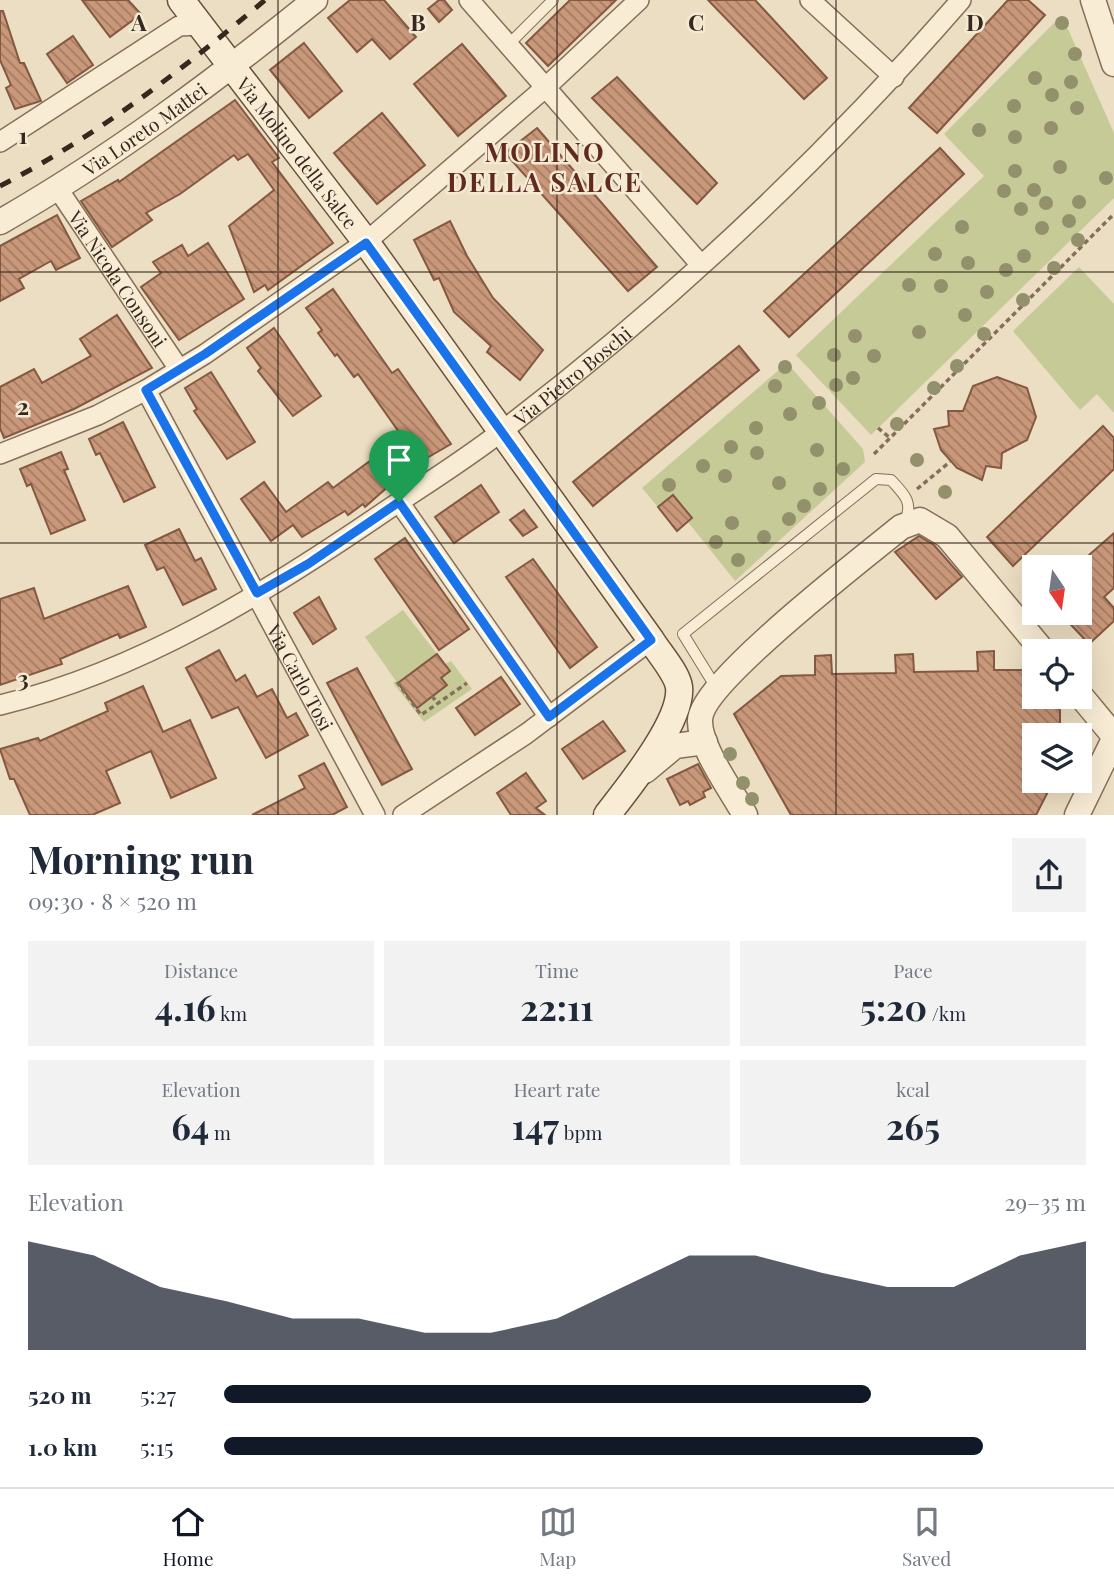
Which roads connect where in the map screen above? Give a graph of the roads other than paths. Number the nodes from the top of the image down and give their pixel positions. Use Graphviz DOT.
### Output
graph roads {
  1 [pos="315,0"];
  2 [pos="469,0"];
  3 [pos="553,0"];
  4 [pos="639,0"];
  5 [pos="810,0"];
  6 [pos="961,0"];
  7 [pos="1076,0"];
  8 [pos="1093,0"];
  9 [pos="186,14"];
  10 [pos="508,45"];
  11 [pos="1110,53"];
  12 [pos="231,76"];
  13 [pos="894,77"];
  14 [pos="546,88"];
  15 [pos="0,142"];
  16 [pos="58,189"];
  17 [pos="0,222"];
  18 [pos="366,243"];
  19 [pos="701,265"];
  20 [pos="179,369"];
  21 [pos="146,390"];
  22 [pos="502,432"];
  23 [pos="0,454"];
  24 [pos="399,502"];
  25 [pos="901,527"];
  26 [pos="257,593"];
  27 [pos="1033,639"];
  28 [pos="651,640"];
  29 [pos="734,668"];
  30 [pos="712,681"];
  31 [pos="679,685"];
  32 [pos="0,705"];
  33 [pos="1091,709"];
  34 [pos="549,717"];
  35 [pos="1114,738"];
  36 [pos="705,742"];
  37 [pos="633,781"];
  38 [pos="375,815"];
  39 [pos="403,815"];
  40 [pos="607,815"];
  41 [pos="745,815"];
  42 [pos="1077,815"];
  1 -- 12 [label="street, Via Loreto Mattei"];
  2 -- 10 [label="street"];
  3 -- 10 [label="lane"];
  4 -- 14 [label="street"];
  5 -- 13 [label="street"];
  6 -- 13 [label="street, Via Pietro Boschi"];
  7 -- 11 [label="street"];
  8 -- 11 [label="street"];
  9 -- 12 [label="main road, Via Molino della Salce"];
  9 -- 15 [label="street"];
  10 -- 14 [label="street"];
  12 -- 16 [label="street, Via Loreto Mattei"];
  12 -- 18 [label="main road, Via Molino della Salce"];
  13 -- 19 [label="street, Via Pietro Boschi"];
  14 -- 18 [label="street"];
  14 -- 19 [label="street"];
  16 -- 17 [label="street, Via Loreto Mattei"];
  16 -- 20 [label="street, Via Nicola Consoni"];
  18 -- 20 [label="street"];
  18 -- 22 [label="main road, Via Molino della Salce"];
  19 -- 22 [label="street, Via Pietro Boschi"];
  20 -- 21 [label="street"];
  21 -- 23 [label="street"];
  21 -- 26 [label="street, Via Carlo Tosi"];
  22 -- 24 [label="street, Via Pietro Boschi"];
  22 -- 28 [label="main road, Via Molino della Salce"];
  24 -- 26 [label="street, Via Pietro Boschi"];
  24 -- 34 [label="street"];
  25 -- 27 [label="street"];
  25 -- 29 [label="street"];
  25 -- 30 [label="lane"];
  26 -- 32 [label="street, Via Pietro Boschi"];
  26 -- 38 [label="street, Via Carlo Tosi"];
  28 -- 31 [label="main road, Via Molino della Salce"];
  28 -- 34 [label="street"];
  29 -- 30 [label="street"];
  29 -- 36 [label="street"];
  30 -- 31 [label="street"];
  31 -- 37 [label="main road"];
  33 -- 35 [label="street"];
  34 -- 39 [label="street"];
  35 -- 42 [label="street"];
  36 -- 37 [label="street"];
  36 -- 41 [label="street"];
  37 -- 40 [label="main road"];
}
